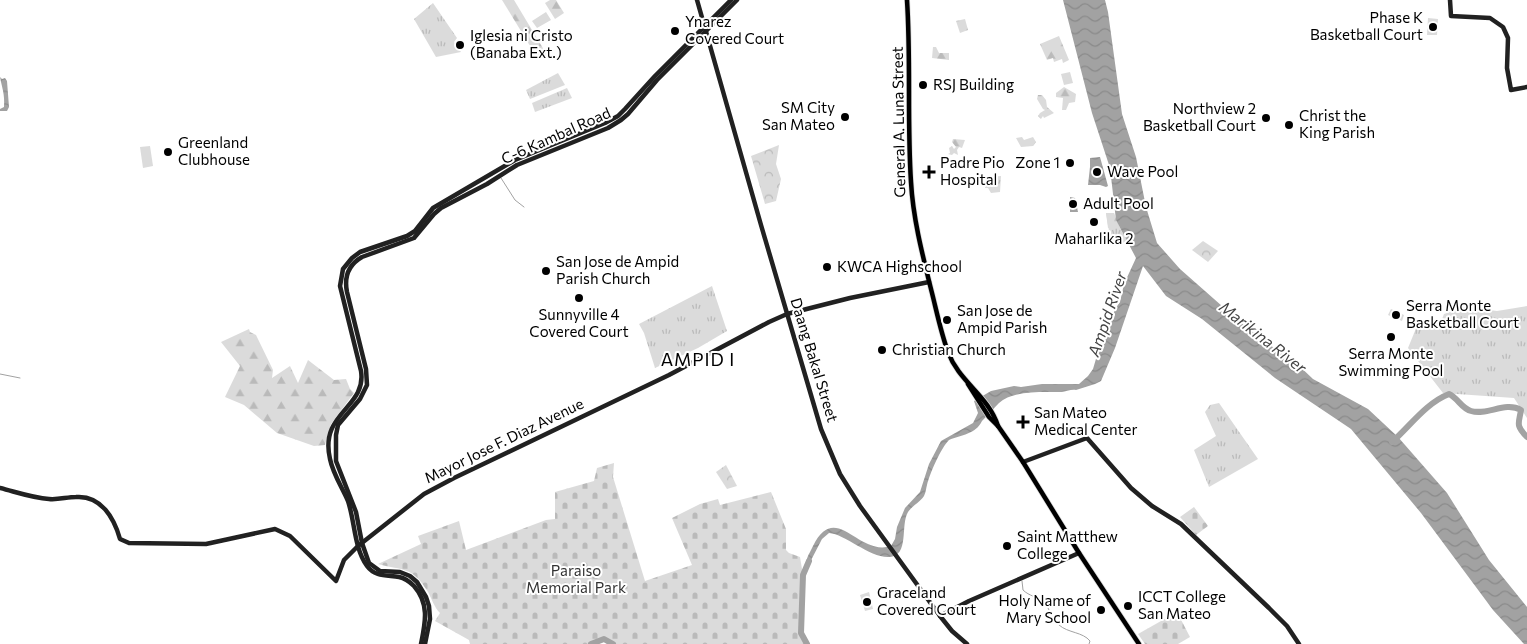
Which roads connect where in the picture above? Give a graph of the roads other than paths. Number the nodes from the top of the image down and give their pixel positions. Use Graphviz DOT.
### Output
graph roads {
  1 [pos="697,0"];
  2 [pos="731,0"];
  3 [pos="737,0"];
  4 [pos="907,0"];
  5 [pos="1450,0"];
  6 [pos="705,29"];
  7 [pos="1527,87"];
  8 [pos="929,282"];
  9 [pos="787,314"];
  10 [pos="1023,462"];
  11 [pos="0,488"];
  12 [pos="360,545"];
  13 [pos="1079,553"];
  14 [pos="940,616"];
  15 [pos="423,644"];
  16 [pos="967,644"];
  17 [pos="1139,644"];
  18 [pos="1300,644"];
  1 -- 6 [label="street, Daang Bakal Street"];
  2 -- 6 [label="street, C-6 Kambal Road"];
  3 -- 6 [label="street, C-6 Kambal Road"];
  4 -- 8 [label="main road, General A. Luna Street"];
  5 -- 7 [label="street"];
  6 -- 9 [label="street, Daang Bakal Street"];
  6 -- 12 [label="street, C-6 Kambal Road"];
  8 -- 9 [label="street, Mayor Jose F. Diaz Avenue"];
  8 -- 10 [label="main road, General A. Luna Street"];
  9 -- 12 [label="street, Mayor Jose F. Diaz Avenue"];
  9 -- 14 [label="street, Daang Bakal Street"];
  10 -- 13 [label="main road, General A. Luna Street"];
  10 -- 18 [label="street"];
  11 -- 12 [label="street, Mayor Jose F. Diaz Avenue"];
  12 -- 15 [label="street, C-6 Kambal Road"];
  13 -- 14 [label="street"];
  13 -- 17 [label="main road, General A. Luna Street"];
  14 -- 16 [label="street, Daang Bakal Street"];
}
